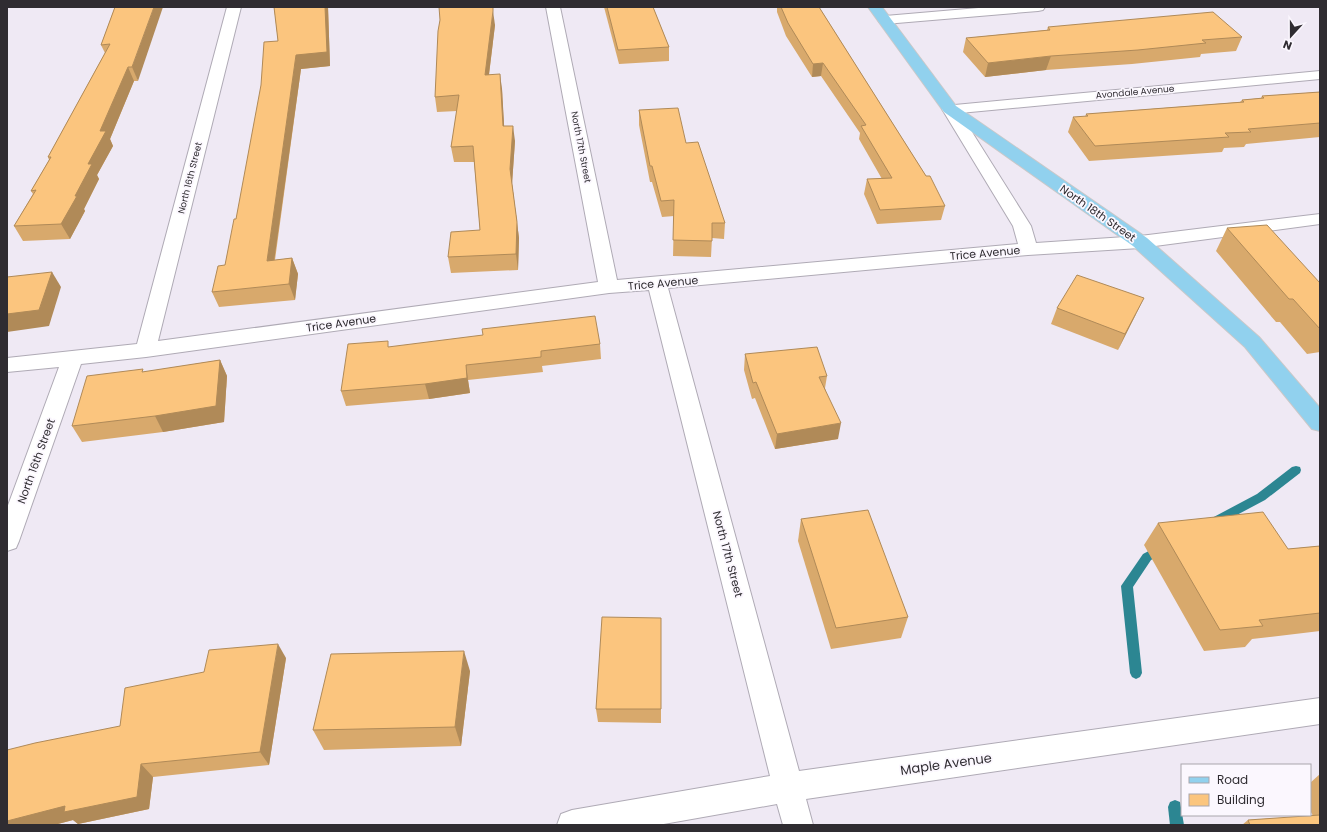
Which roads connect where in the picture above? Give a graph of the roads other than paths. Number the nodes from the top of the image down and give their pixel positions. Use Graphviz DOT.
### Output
graph roads {
  1 [pos="234,7"];
  2 [pos="553,7"];
  3 [pos="875,7"];
  4 [pos="1038,7"];
  5 [pos="884,20"];
  6 [pos="1320,75"];
  7 [pos="950,109"];
  8 [pos="1320,219"];
  9 [pos="1140,242"];
  10 [pos="1028,249"];
  11 [pos="657,283"];
  12 [pos="609,287"];
  13 [pos="146,350"];
  14 [pos="73,358"];
  15 [pos="7,365"];
  16 [pos="1320,424"];
  17 [pos="7,541"];
  18 [pos="1320,711"];
  19 [pos="789,787"];
  20 [pos="572,825"];
  21 [pos="798,825"];
  1 -- 13 [label="street, North 16th Street"];
  2 -- 12 [label="street, North 17th Street"];
  3 -- 5 [label="main road, North 18th Street"];
  4 -- 5 [label="street"];
  5 -- 7 [label="main road, North 18th Street"];
  6 -- 7 [label="street, Avondale Avenue"];
  7 -- 9 [label="main road, North 18th Street"];
  7 -- 10 [label="street"];
  8 -- 9 [label="street, Trice Avenue"];
  9 -- 10 [label="street, Trice Avenue"];
  9 -- 16 [label="main road, North 18th Street"];
  10 -- 11 [label="street, Trice Avenue"];
  11 -- 12 [label="street, Trice Avenue"];
  11 -- 19 [label="street, North 17th Street"];
  12 -- 13 [label="street, Trice Avenue"];
  13 -- 14 [label="street, Trice Avenue"];
  14 -- 15 [label="street, Trice Avenue"];
  14 -- 17 [label="street, North 16th Street"];
  18 -- 19 [label="street, Maple Avenue"];
  19 -- 20 [label="street, Maple Avenue"];
  19 -- 21 [label="street, North 17th Street"];
}
